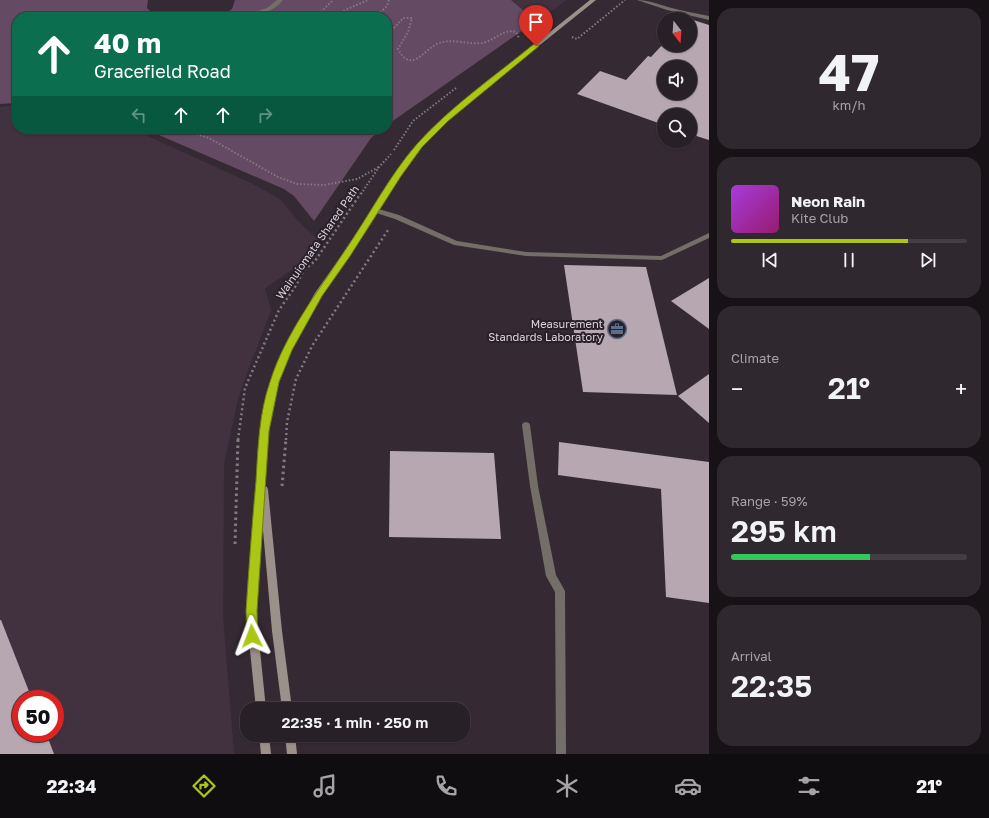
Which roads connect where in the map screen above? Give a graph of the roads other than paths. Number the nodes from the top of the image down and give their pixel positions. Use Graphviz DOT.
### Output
graph roads {
  1 [pos="280,0"];
  2 [pos="593,0"];
  3 [pos="640,0"];
  4 [pos="261,12"];
  5 [pos="709,18"];
  6 [pos="375,210"];
  7 [pos="709,235"];
  8 [pos="526,425"];
  9 [pos="262,466"];
  10 [pos="260,702"];
  11 [pos="286,702"];
  12 [pos="265,742"];
  13 [pos="291,742"];
  14 [pos="266,754"];
  15 [pos="292,754"];
  16 [pos="561,754"];
  1 -- 4 [label="lane"];
  2 -- 6 [label="main road"];
  3 -- 5 [label="lane"];
  6 -- 7 [label="lane"];
  6 -- 9 [label="main road"];
  8 -- 16 [label="lane"];
  9 -- 10 [label="main road"];
  9 -- 11 [label="main road"];
  12 -- 14 [label="main road"];
  13 -- 15 [label="main road"];
}
